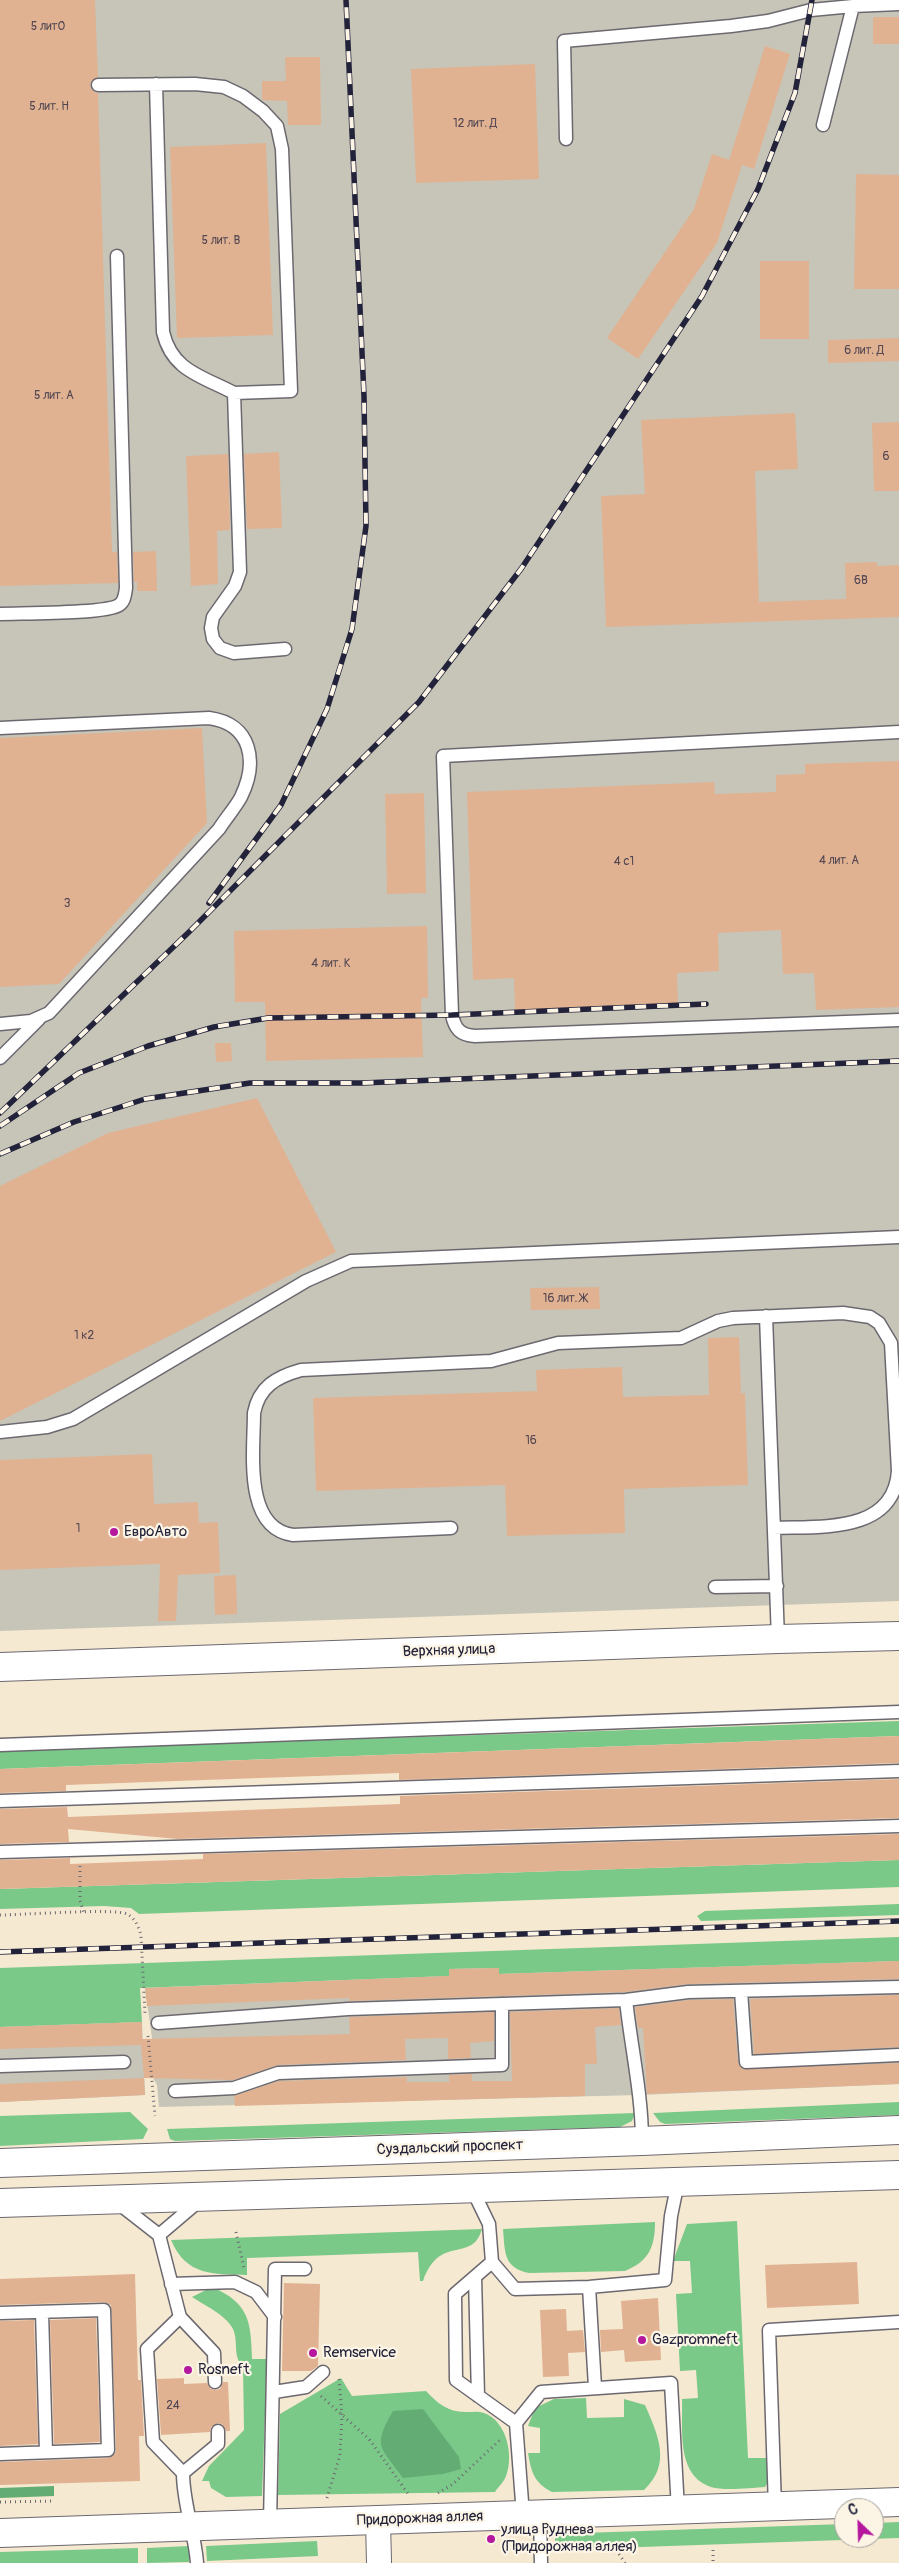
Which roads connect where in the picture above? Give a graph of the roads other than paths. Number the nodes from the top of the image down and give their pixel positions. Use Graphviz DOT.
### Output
graph roads {
  1 [pos="899,4"];
  2 [pos="853,6"];
  3 [pos="156,84"];
  4 [pos="98,85"];
  5 [pos="823,125"];
  6 [pos="566,138"];
  7 [pos="117,256"];
  8 [pos="234,393"];
  9 [pos="0,614"];
  10 [pos="285,649"];
  11 [pos="0,728"];
  12 [pos="899,732"];
  13 [pos="40,1018"];
  14 [pos="899,1020"];
  15 [pos="0,1024"];
  16 [pos="0,1058"];
  17 [pos="899,1237"];
  18 [pos="766,1316"];
  19 [pos="0,1432"];
  20 [pos="451,1528"];
  21 [pos="774,1528"];
  22 [pos="777,1586"];
  23 [pos="715,1587"];
  24 [pos="899,1636"];
  25 [pos="778,1638"];
  26 [pos="0,1667"];
  27 [pos="899,1712"];
  28 [pos="0,1745"];
  29 [pos="899,1771"];
  30 [pos="0,1801"];
  31 [pos="899,1826"];
  32 [pos="0,1852"];
  33 [pos="899,1987"];
  34 [pos="741,1991"];
  35 [pos="626,2000"];
  36 [pos="502,2004"];
  37 [pos="150,2024"];
  38 [pos="899,2055"];
  39 [pos="124,2062"];
  40 [pos="0,2066"];
  41 [pos="175,2091"];
  42 [pos="899,2130"];
  43 [pos="642,2142"];
  44 [pos="0,2163"];
  45 [pos="899,2175"];
  46 [pos="678,2182"];
  47 [pos="472,2188"];
  48 [pos="204,2197"];
  49 [pos="113,2199"];
  50 [pos="0,2204"];
  51 [pos="159,2235"];
  52 [pos="492,2262"];
  53 [pos="305,2269"];
  54 [pos="475,2277"];
  55 [pos="171,2284"];
  56 [pos="589,2287"];
  57 [pos="42,2312"];
  58 [pos="0,2313"];
  59 [pos="180,2317"];
  60 [pos="275,2317"];
  61 [pos="899,2322"];
  62 [pos="323,2372"];
  63 [pos="215,2382"];
  64 [pos="595,2387"];
  65 [pos="274,2392"];
  66 [pos="478,2396"];
  67 [pos="516,2423"];
  68 [pos="218,2431"];
  69 [pos="46,2452"];
  70 [pos="0,2454"];
  71 [pos="183,2473"];
  72 [pos="899,2502"];
  73 [pos="775,2507"];
  74 [pos="678,2510"];
  75 [pos="532,2515"];
  76 [pos="378,2520"];
  77 [pos="270,2524"];
  78 [pos="190,2527"];
  79 [pos="0,2533"];
  80 [pos="197,2563"];
  81 [pos="379,2563"];
  82 [pos="541,2563"];
  1 -- 2 [label="lane"];
  2 -- 5 [label="lane"];
  2 -- 6 [label="lane"];
  3 -- 4 [label="lane"];
  3 -- 8 [label="lane"];
  3 -- 8 [label="lane"];
  7 -- 9 [label="lane"];
  8 -- 10 [label="lane"];
  11 -- 13 [label="lane"];
  12 -- 14 [label="lane"];
  13 -- 15 [label="lane"];
  13 -- 16 [label="lane"];
  17 -- 19 [label="lane"];
  18 -- 20 [label="lane"];
  18 -- 21 [label="lane"];
  18 -- 21 [label="lane"];
  21 -- 22 [label="lane"];
  22 -- 23 [label="lane"];
  22 -- 25 [label="lane"];
  24 -- 25 [label="main road, Верхняя улица"];
  25 -- 26 [label="main road, Верхняя улица"];
  27 -- 28 [label="lane"];
  29 -- 30 [label="lane"];
  31 -- 32 [label="lane"];
  33 -- 34 [label="lane"];
  34 -- 35 [label="lane"];
  34 -- 38 [label="lane"];
  35 -- 36 [label="lane"];
  35 -- 43 [label="lane"];
  36 -- 37 [label="lane"];
  36 -- 41 [label="lane"];
  39 -- 40 [label="lane"];
  42 -- 43 [label="main road, Суздальский проспект"];
  43 -- 44 [label="main road, Суздальский проспект"];
  45 -- 46 [label="main road"];
  46 -- 47 [label="main road"];
  46 -- 56 [label="lane"];
  47 -- 48 [label="main road"];
  47 -- 52 [label="lane"];
  48 -- 49 [label="main road"];
  48 -- 51 [label="lane"];
  49 -- 50 [label="main road"];
  49 -- 51 [label="lane"];
  51 -- 55 [label="lane"];
  52 -- 54 [label="lane"];
  52 -- 56 [label="lane"];
  53 -- 60 [label="lane"];
  54 -- 66 [label="lane"];
  54 -- 66 [label="lane"];
  55 -- 59 [label="lane"];
  55 -- 60 [label="lane"];
  56 -- 64 [label="lane"];
  57 -- 58 [label="lane"];
  57 -- 69 [label="lane"];
  57 -- 69 [label="lane"];
  59 -- 63 [label="lane"];
  59 -- 71 [label="lane"];
  60 -- 65 [label="lane"];
  61 -- 73 [label="lane"];
  62 -- 65 [label="lane"];
  64 -- 67 [label="lane"];
  64 -- 74 [label="lane"];
  65 -- 77 [label="lane"];
  66 -- 67 [label="lane"];
  67 -- 75 [label="lane"];
  68 -- 71 [label="lane"];
  69 -- 70 [label="lane"];
  71 -- 78 [label="lane"];
  72 -- 73 [label="main road, Придорожная аллея"];
  73 -- 74 [label="main road, Придорожная аллея"];
  74 -- 75 [label="main road, Придорожная аллея"];
  75 -- 76 [label="main road, Придорожная аллея"];
  75 -- 82 [label="lane"];
  76 -- 77 [label="main road, Придорожная аллея"];
  76 -- 81 [label="street"];
  77 -- 78 [label="main road, Придорожная аллея"];
  78 -- 79 [label="main road, Придорожная аллея"];
  78 -- 80 [label="lane"];
}
